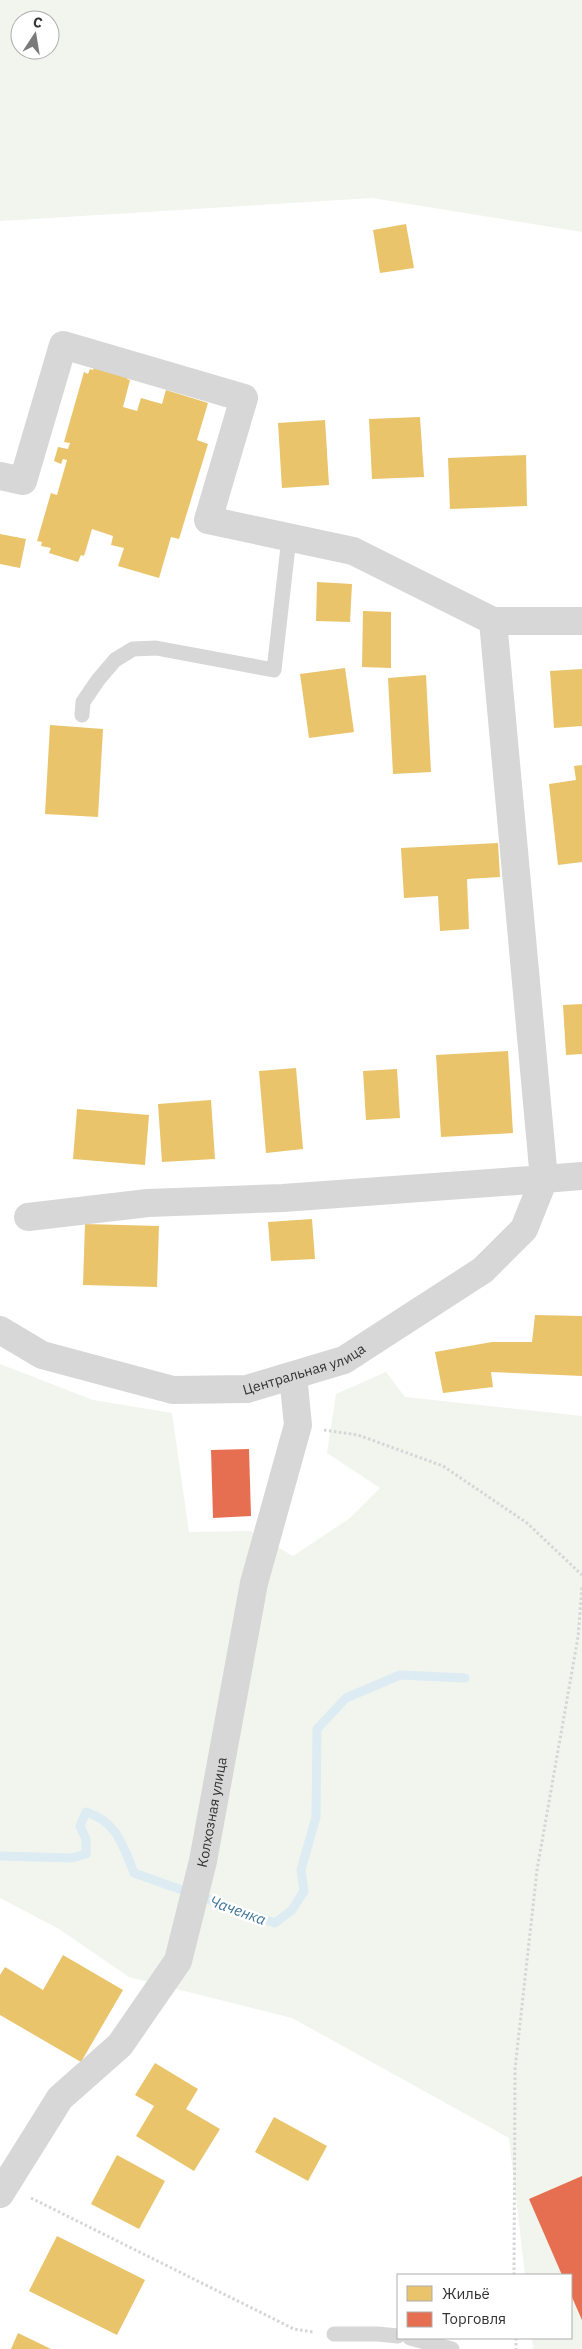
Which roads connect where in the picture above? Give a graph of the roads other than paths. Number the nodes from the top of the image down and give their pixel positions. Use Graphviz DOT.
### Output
graph roads {
  1 [pos="0,476"];
  2 [pos="289,538"];
  3 [pos="493,621"];
  4 [pos="582,621"];
  5 [pos="82,715"];
  6 [pos="582,1176"];
  7 [pos="544,1180"];
  8 [pos="28,1217"];
  9 [pos="0,1330"];
  10 [pos="293,1376"];
  11 [pos="3,2189"];
  12 [pos="334,2334"];
  13 [pos="397,2336"];
  14 [pos="414,2339"];
  15 [pos="452,2349"];
  1 -- 2 [label="street"];
  2 -- 3 [label="street"];
  2 -- 5 [label="lane"];
  3 -- 4 [label="street"];
  3 -- 7 [label="street"];
  6 -- 7 [label="street"];
  7 -- 8 [label="street"];
  7 -- 10 [label="street, Центральная улица"];
  9 -- 10 [label="street, Центральная улица"];
  10 -- 11 [label="street, Колхозная улица"];
  12 -- 13 [label="lane"];
  14 -- 15 [label="lane"];
}
